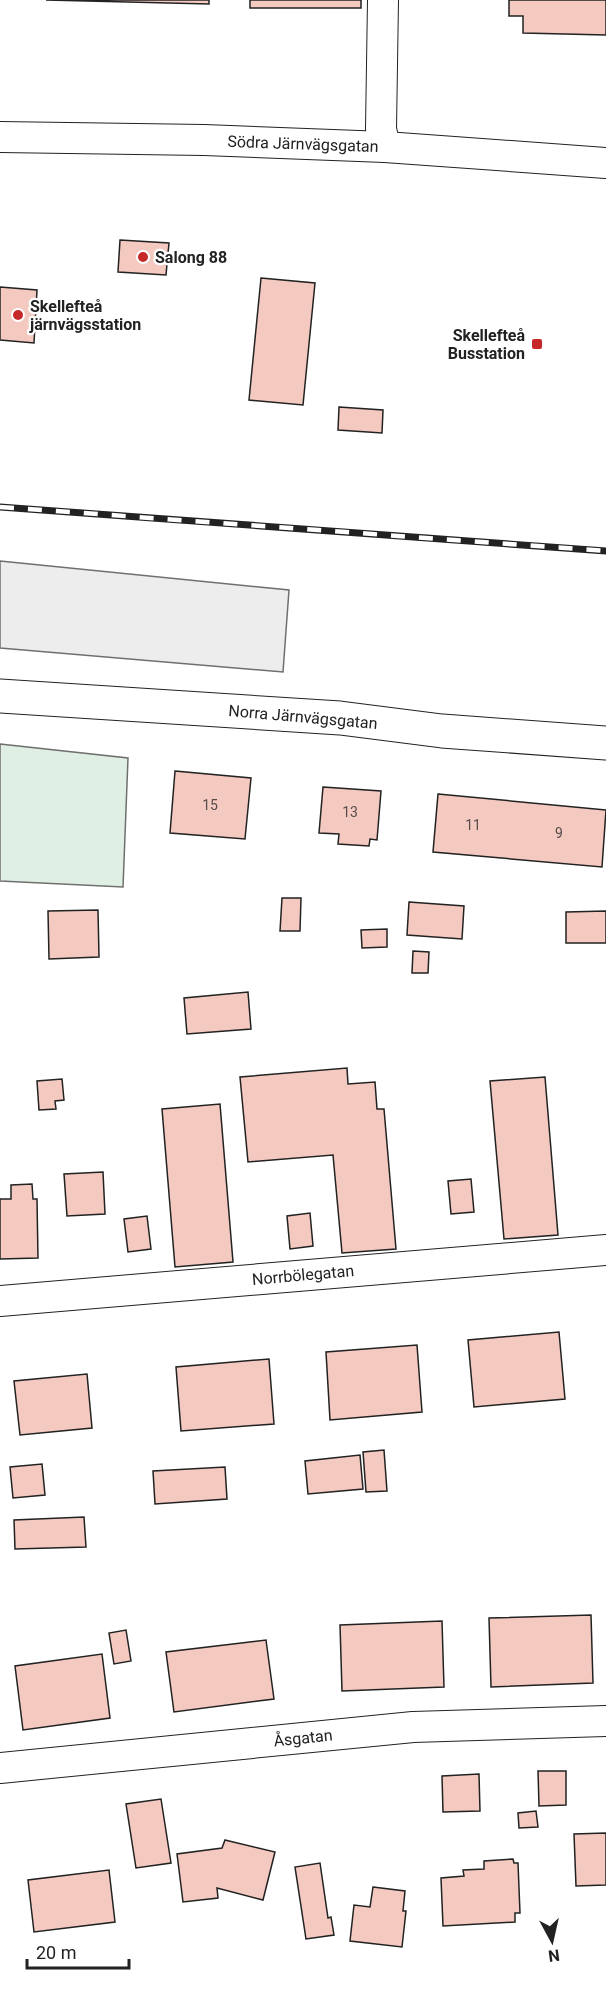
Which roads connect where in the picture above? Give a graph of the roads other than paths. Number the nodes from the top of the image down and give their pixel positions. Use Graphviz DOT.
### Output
graph roads {
  1 [pos="383,0"];
  2 [pos="0,137"];
  3 [pos="385,147"];
  4 [pos="606,163"];
  5 [pos="0,696"];
  6 [pos="606,743"];
  7 [pos="606,1250"];
  8 [pos="0,1301"];
  9 [pos="606,1721"];
  10 [pos="0,1767"];
  1 -- 3 [label="street"];
  2 -- 3 [label="street, Södra Järnvägsgatan"];
  3 -- 4 [label="street, Södra Järnvägsgatan"];
  5 -- 6 [label="main road, Norra Järnvägsgatan"];
  7 -- 8 [label="street, Norrbölegatan"];
  9 -- 10 [label="street, Åsgatan"];
}
